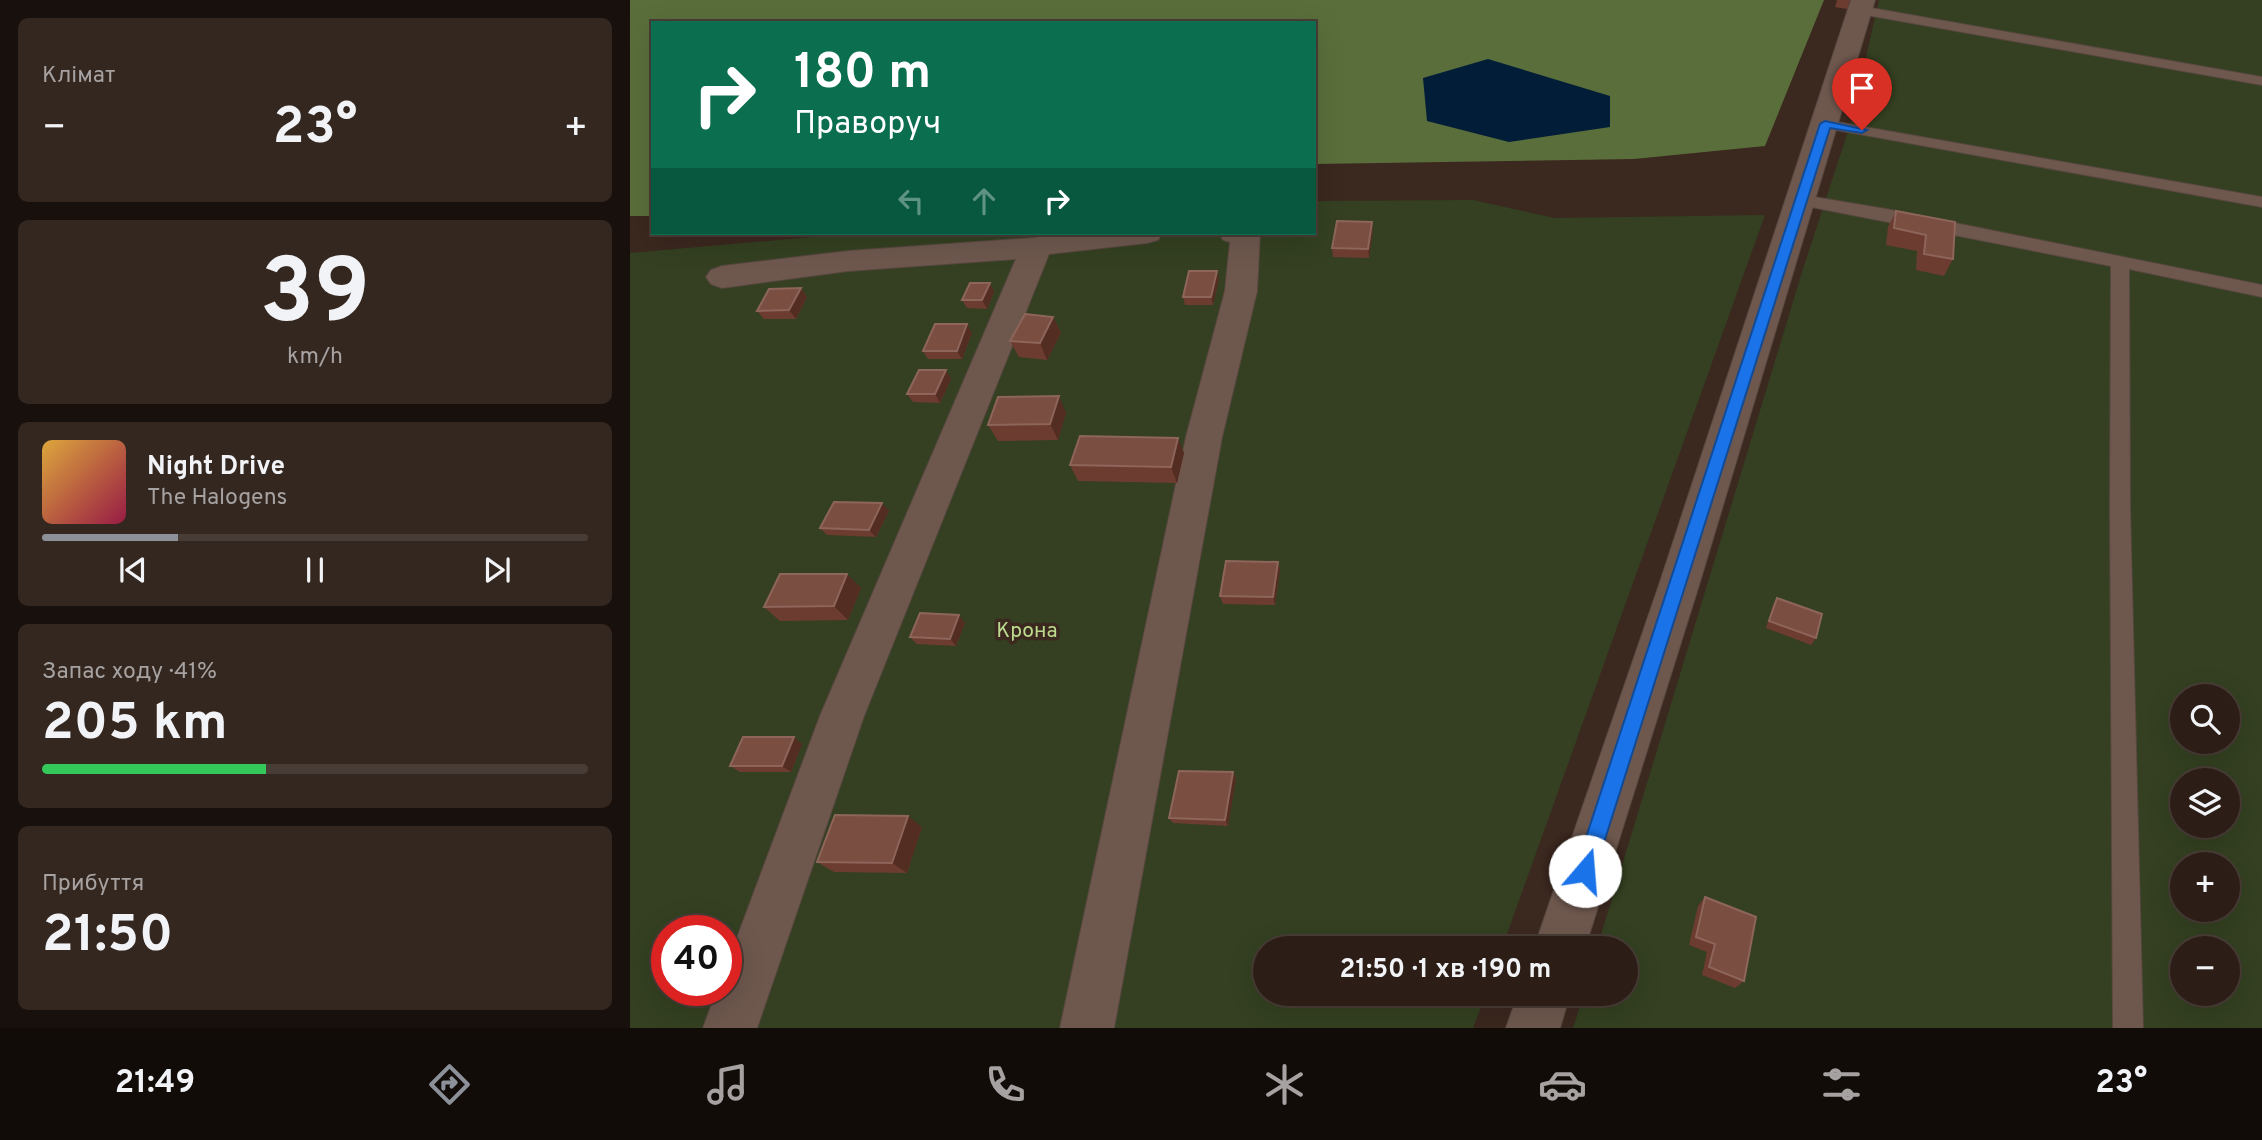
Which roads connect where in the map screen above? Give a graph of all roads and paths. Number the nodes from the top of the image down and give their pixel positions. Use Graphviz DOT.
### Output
graph roads {
  1 [pos="1861,5"];
  2 [pos="2262,81"];
  3 [pos="1825,124"];
  4 [pos="1802,200"];
  5 [pos="2262,202"];
  6 [pos="1125,235"];
  7 [pos="1246,235"];
  8 [pos="1035,248"];
  9 [pos="2120,262"];
  10 [pos="722,277"];
  11 [pos="2262,291"];
  12 [pos="1563,936"];
  13 [pos="1540,1006"];
  14 [pos="730,1028"];
  15 [pos="1087,1028"];
  16 [pos="1533,1028"];
  17 [pos="2128,1028"];
  1 -- 2 [label="lane"];
  1 -- 3 [label="street"];
  3 -- 4 [label="street"];
  3 -- 5 [label="lane"];
  4 -- 9 [label="lane"];
  4 -- 12 [label="street"];
  6 -- 8 [label="street"];
  7 -- 15 [label="street"];
  8 -- 10 [label="street"];
  8 -- 14 [label="street"];
  9 -- 11 [label="lane"];
  9 -- 17 [label="lane"];
  13 -- 16 [label="street"];
}
